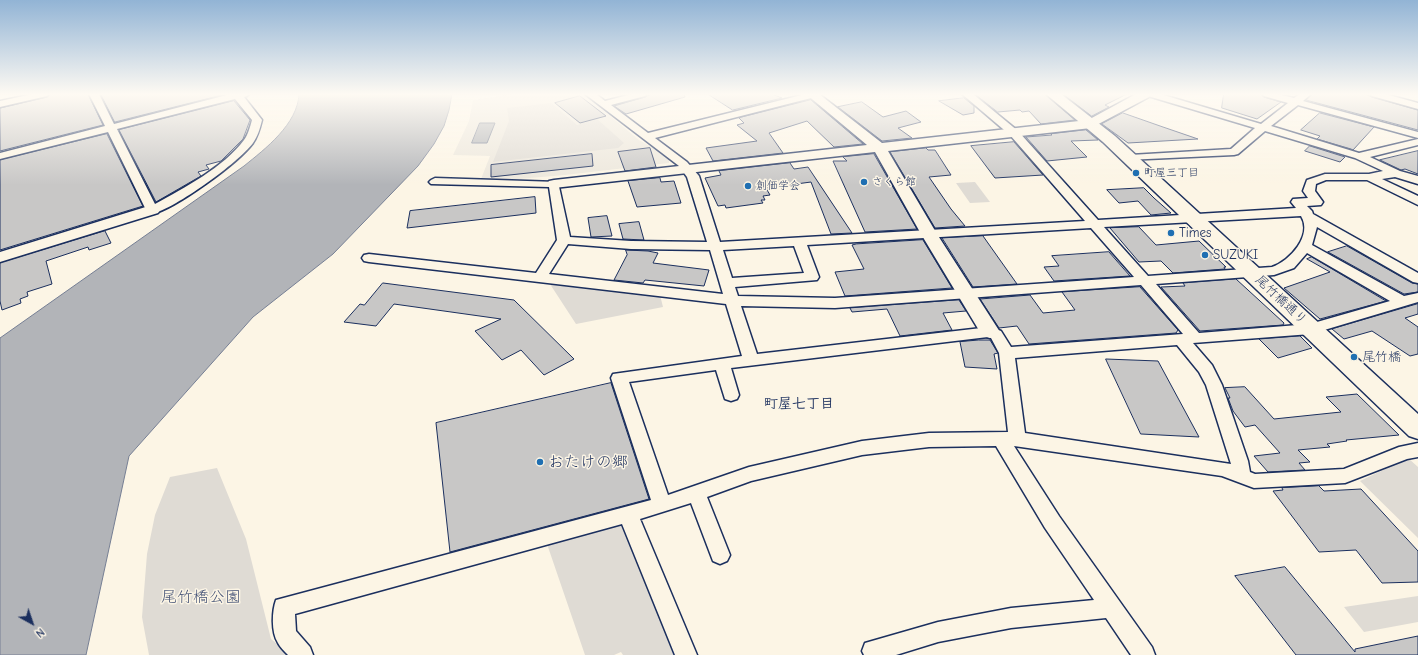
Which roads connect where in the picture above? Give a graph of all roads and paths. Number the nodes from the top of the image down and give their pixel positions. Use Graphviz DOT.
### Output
graph roads {
  1 [pos="1091,124"];
  2 [pos="109,125"];
  3 [pos="124,125"];
  4 [pos="256,125"];
  5 [pos="633,125"];
  6 [pos="693,125"];
  7 [pos="851,125"];
  8 [pos="1004,125"];
  9 [pos="1086,125"];
  10 [pos="1255,125"];
  11 [pos="1266,125"];
  12 [pos="1379,125"];
  13 [pos="1263,127"];
  14 [pos="111,128"];
  15 [pos="1014,133"];
  16 [pos="1418,135"];
  17 [pos="648,136"];
  18 [pos="1418,142"];
  19 [pos="879,148"];
  20 [pos="0,156"];
  21 [pos="1359,156"];
  22 [pos="1130,158"];
  23 [pos="689,170"];
  24 [pos="1396,173"];
  25 [pos="1369,177"];
  26 [pos="1418,180"];
  27 [pos="435,182"];
  28 [pos="554,184"];
  29 [pos="1418,201"];
  30 [pos="152,210"];
  31 [pos="1307,214"];
  32 [pos="1192,217"];
  33 [pos="1095,224"];
  34 [pos="929,234"];
  35 [pos="564,240"];
  36 [pos="799,242"];
  37 [pos="1304,246"];
  38 [pos="716,247"];
  39 [pos="0,257"];
  40 [pos="369,258"];
  41 [pos="1251,273"];
  42 [pos="540,277"];
  43 [pos="1418,279"];
  44 [pos="1146,281"];
  45 [pos="727,283"];
  46 [pos="967,294"];
  47 [pos="1418,297"];
  48 [pos="732,299"];
  49 [pos="1403,302"];
  50 [pos="1310,328"];
  51 [pos="990,332"];
  52 [pos="1188,339"];
  53 [pos="1006,353"];
  54 [pos="751,360"];
  55 [pos="722,364"];
  56 [pos="731,395"];
  57 [pos="1418,429"];
  58 [pos="1009,439"];
  59 [pos="1418,450"];
  60 [pos="1242,477"];
  61 [pos="696,492"];
  62 [pos="662,505"];
  63 [pos="628,514"];
  64 [pos="720,554"];
  65 [pos="1111,608"];
  66 [pos="873,651"];
  67 [pos="302,655"];
  68 [pos="686,655"];
  69 [pos="1144,655"];
  1 -- 22 [label="main road, 尾竹橋通り"];
  2 -- 14 [label="street"];
  3 -- 14 [label="street"];
  4 -- 30 [label="street"];
  5 -- 17 [label="street"];
  6 -- 17 [label="street"];
  7 -- 19 [label="street"];
  8 -- 15 [label="street"];
  9 -- 15 [label="street"];
  10 -- 13 [label="street"];
  11 -- 13 [label="street"];
  12 -- 16 [label="street"];
  13 -- 21 [label="street"];
  13 -- 22 [label="street"];
  14 -- 20 [label="street"];
  14 -- 30 [label="street"];
  15 -- 19 [label="street"];
  15 -- 33 [label="street"];
  17 -- 23 [label="street"];
  18 -- 21 [label="street"];
  19 -- 23 [label="street"];
  19 -- 34 [label="street"];
  21 -- 24 [label="street"];
  22 -- 32 [label="main road, 尾竹橋通り"];
  23 -- 28 [label="street"];
  23 -- 38 [label="street"];
  24 -- 25 [label="street"];
  24 -- 26 [label="street"];
  25 -- 29 [label="street"];
  25 -- 31 [label="street"];
  27 -- 28 [label="street"];
  28 -- 35 [label="street"];
  30 -- 39 [label="street"];
  31 -- 32 [label="street"];
  31 -- 37 [label="street"];
  31 -- 43 [label="street"];
  32 -- 33 [label="street"];
  32 -- 41 [label="main road, 尾竹橋通り"];
  33 -- 34 [label="street"];
  33 -- 44 [label="street"];
  34 -- 36 [label="street"];
  34 -- 46 [label="street"];
  35 -- 38 [label="street"];
  35 -- 42 [label="street"];
  36 -- 38 [label="street"];
  36 -- 45 [label="street"];
  37 -- 41 [label="street"];
  37 -- 49 [label="street"];
  38 -- 45 [label="street"];
  40 -- 42 [label="street"];
  41 -- 44 [label="street"];
  41 -- 50 [label="main road, 尾竹橋通り"];
  42 -- 48 [label="street"];
  44 -- 46 [label="street"];
  44 -- 52 [label="street"];
  45 -- 48 [label="street"];
  46 -- 48 [label="street"];
  46 -- 51 [label="street"];
  47 -- 49 [label="street"];
  48 -- 54 [label="street"];
  49 -- 50 [label="street"];
  50 -- 52 [label="street"];
  50 -- 57 [label="main road, 尾竹橋通り"];
  51 -- 53 [label="street"];
  51 -- 54 [label="street"];
  52 -- 53 [label="street"];
  52 -- 60 [label="street"];
  53 -- 58 [label="street"];
  54 -- 55 [label="street"];
  55 -- 56 [label="street"];
  55 -- 62 [label="street"];
  58 -- 60 [label="street"];
  58 -- 61 [label="street"];
  58 -- 65 [label="street"];
  59 -- 60 [label="street"];
  61 -- 62 [label="street"];
  61 -- 64 [label="street"];
  62 -- 63 [label="street"];
  63 -- 67 [label="street"];
  63 -- 68 [label="street"];
  65 -- 66 [label="street"];
  65 -- 69 [label="street"];
}
